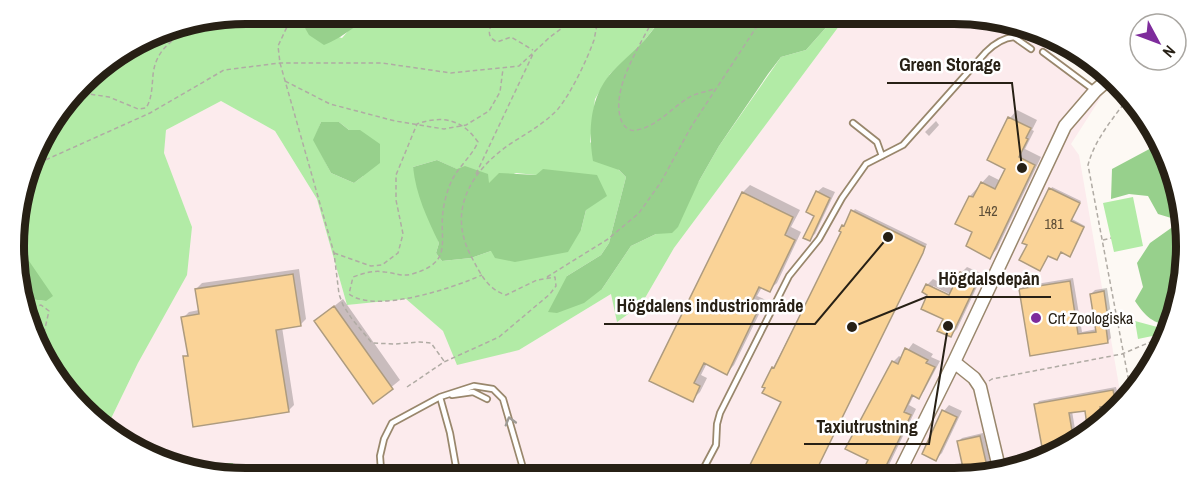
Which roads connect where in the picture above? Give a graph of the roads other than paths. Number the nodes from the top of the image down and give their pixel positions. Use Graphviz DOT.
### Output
graph roads {
  1 [pos="1031,49"];
  2 [pos="1043,52"];
  3 [pos="1104,83"];
  4 [pos="1095,91"];
  5 [pos="853,123"];
  6 [pos="882,156"];
  7 [pos="954,362"];
  8 [pos="440,397"];
  9 [pos="487,399"];
  10 [pos="998,464"];
  11 [pos="381,468"];
  12 [pos="456,468"];
  13 [pos="523,468"];
  14 [pos="704,468"];
  15 [pos="901,468"];
  1 -- 6 [label="lane"];
  2 -- 4 [label="lane"];
  3 -- 4 [label="street"];
  4 -- 7 [label="street"];
  5 -- 6 [label="lane"];
  6 -- 14 [label="lane"];
  7 -- 10 [label="street"];
  7 -- 15 [label="street"];
  8 -- 9 [label="lane"];
  8 -- 11 [label="lane"];
  8 -- 12 [label="lane"];
  13 -- 8 [label="lane, one-way"];
}
